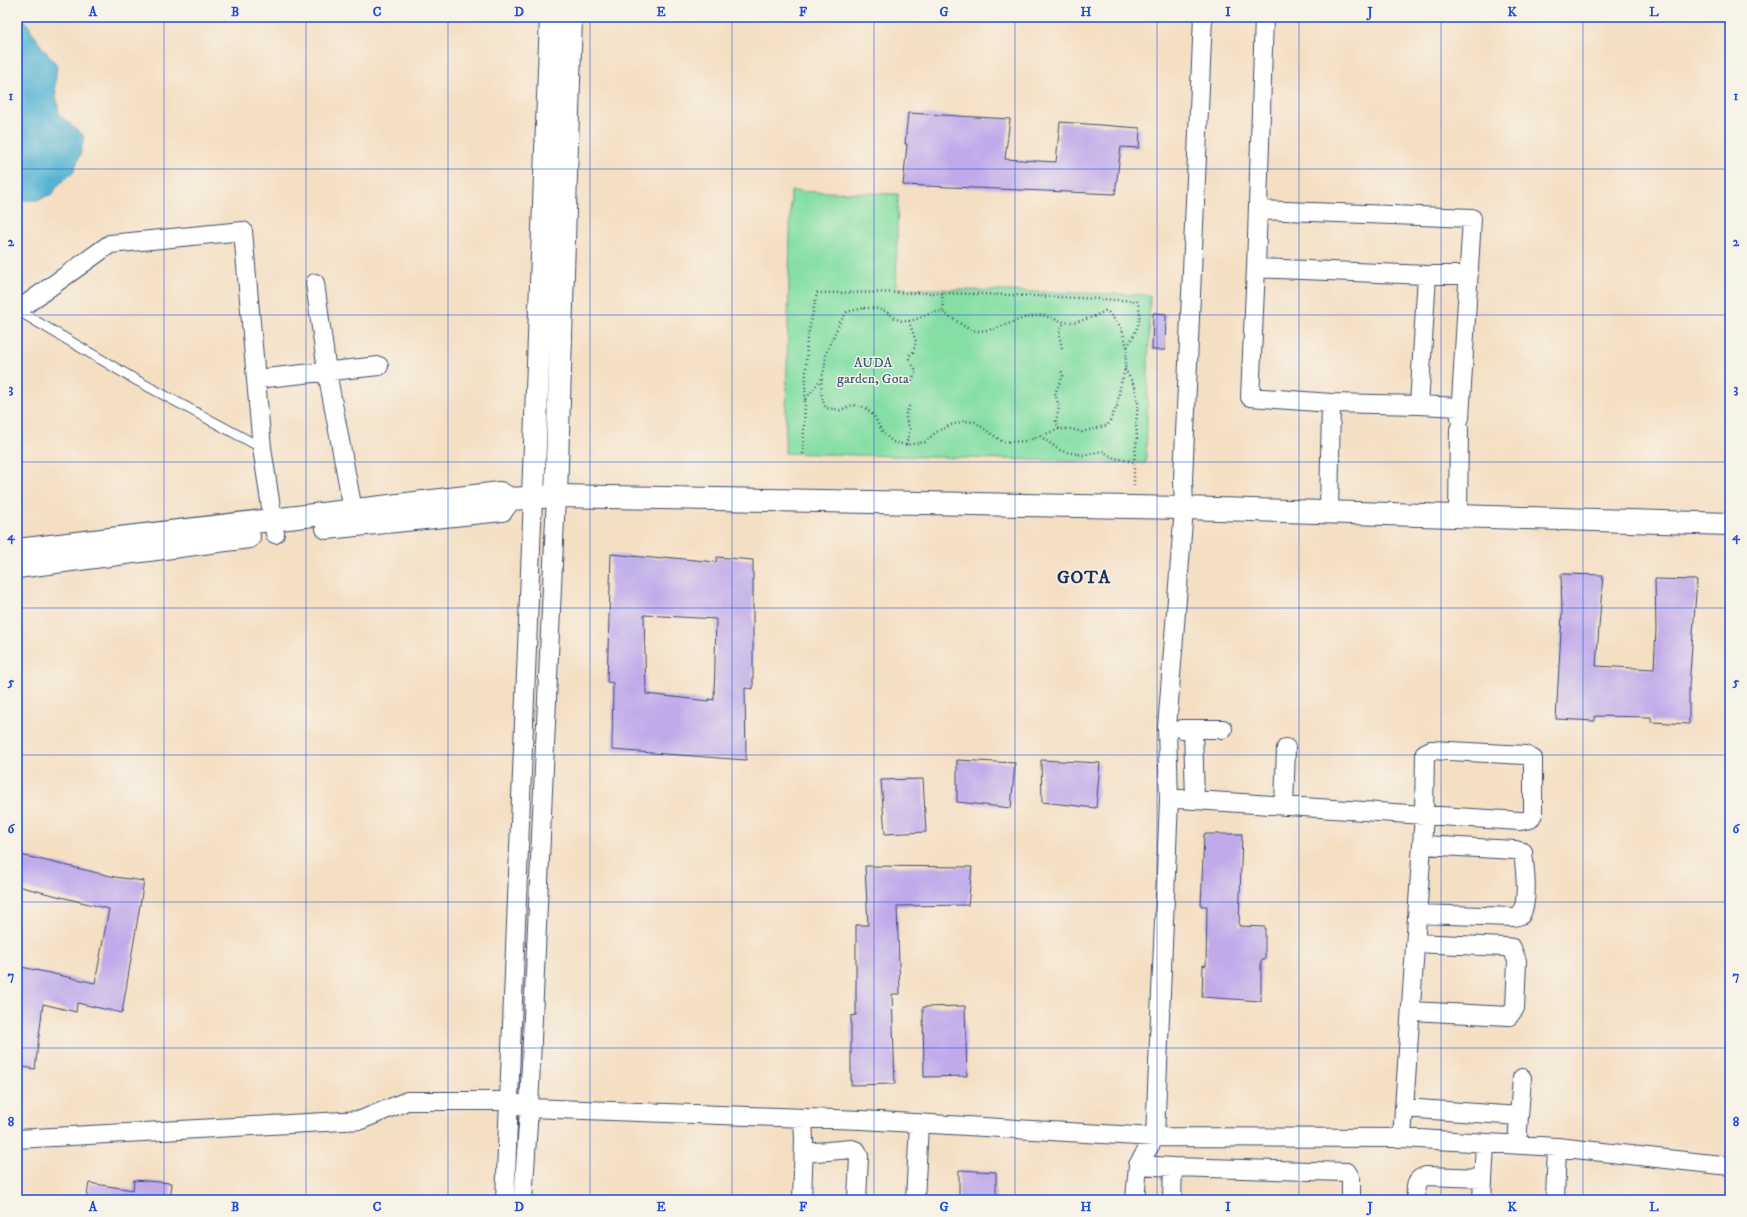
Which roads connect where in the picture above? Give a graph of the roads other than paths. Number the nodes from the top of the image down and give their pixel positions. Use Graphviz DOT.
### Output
graph roads {
  1 [pos="550,17"];
  2 [pos="571,17"];
  3 [pos="1203,17"];
  4 [pos="1264,17"];
  5 [pos="1258,210"];
  6 [pos="1256,268"];
  7 [pos="1427,274"];
  8 [pos="1468,275"];
  9 [pos="315,283"];
  10 [pos="18,310"];
  11 [pos="379,366"];
  12 [pos="327,372"];
  13 [pos="256,379"];
  14 [pos="1331,403"];
  15 [pos="1419,405"];
  16 [pos="1460,418"];
  17 [pos="262,448"];
  18 [pos="556,496"];
  19 [pos="533,498"];
  20 [pos="510,499"];
  21 [pos="1184,508"];
  22 [pos="353,510"];
  23 [pos="1329,513"];
  24 [pos="1458,516"];
  25 [pos="1730,524"];
  26 [pos="274,527"];
  27 [pos="17,550"];
  28 [pos="17,567"];
  29 [pos="1167,728"];
  30 [pos="1193,729"];
  31 [pos="1223,730"];
  32 [pos="1286,748"];
  33 [pos="1169,800"];
  34 [pos="1195,800"];
  35 [pos="1284,806"];
  36 [pos="1424,815"];
  37 [pos="1422,845"];
  38 [pos="1417,914"];
  39 [pos="1415,943"];
  40 [pos="1411,1011"];
  41 [pos="1522,1078"];
  42 [pos="509,1101"];
  43 [pos="529,1108"];
  44 [pos="1404,1108"];
  45 [pos="1519,1116"];
  46 [pos="803,1118"];
  47 [pos="919,1124"];
  48 [pos="1155,1137"];
  49 [pos="1402,1138"];
  50 [pos="17,1139"];
  51 [pos="1485,1143"];
  52 [pos="1517,1145"];
  53 [pos="1556,1147"];
  54 [pos="804,1153"];
  55 [pos="1138,1164"];
  56 [pos="1730,1166"];
  57 [pos="1174,1167"];
  58 [pos="1484,1178"];
  59 [pos="505,1200"];
  60 [pos="524,1200"];
  61 [pos="802,1200"];
  62 [pos="857,1200"];
  63 [pos="916,1200"];
  64 [pos="1135,1200"];
  65 [pos="1172,1200"];
  66 [pos="1350,1200"];
  67 [pos="1416,1200"];
  68 [pos="1482,1200"];
  69 [pos="1555,1200"];
  1 -- 19 [label="street"];
  2 -- 18 [label="street"];
  3 -- 21 [label="street"];
  4 -- 5 [label="street"];
  5 -- 6 [label="street"];
  5 -- 8 [label="street"];
  6 -- 7 [label="street"];
  6 -- 14 [label="street"];
  7 -- 8 [label="street"];
  7 -- 15 [label="street"];
  8 -- 16 [label="street"];
  9 -- 12 [label="street"];
  10 -- 13 [label="street"];
  10 -- 17 [label="lane"];
  11 -- 12 [label="street"];
  12 -- 13 [label="street"];
  12 -- 22 [label="street"];
  13 -- 17 [label="street"];
  14 -- 15 [label="street"];
  14 -- 23 [label="street"];
  15 -- 16 [label="street"];
  16 -- 24 [label="street"];
  17 -- 26 [label="street"];
  18 -- 19 [label="street"];
  18 -- 21 [label="street"];
  18 -- 43 [label="street"];
  19 -- 20 [label="street"];
  19 -- 42 [label="street"];
  20 -- 22 [label="street"];
  20 -- 26 [label="street"];
  21 -- 23 [label="street"];
  21 -- 29 [label="street"];
  22 -- 26 [label="street"];
  23 -- 24 [label="street"];
  24 -- 25 [label="street"];
  26 -- 27 [label="street"];
  26 -- 28 [label="street"];
  29 -- 30 [label="street"];
  29 -- 33 [label="street"];
  30 -- 31 [label="street"];
  30 -- 34 [label="street"];
  32 -- 35 [label="street"];
  33 -- 34 [label="street"];
  33 -- 48 [label="street"];
  34 -- 35 [label="street"];
  35 -- 36 [label="street"];
  36 -- 36 [label="street"];
  36 -- 37 [label="street"];
  37 -- 38 [label="street"];
  37 -- 38 [label="street"];
  38 -- 39 [label="street"];
  39 -- 40 [label="street"];
  39 -- 40 [label="street"];
  40 -- 44 [label="street"];
  41 -- 45 [label="street"];
  42 -- 43 [label="street"];
  42 -- 50 [label="street"];
  42 -- 59 [label="street"];
  43 -- 46 [label="street"];
  43 -- 60 [label="street"];
  44 -- 45 [label="street"];
  44 -- 49 [label="street"];
  45 -- 52 [label="street"];
  46 -- 47 [label="street"];
  46 -- 54 [label="street"];
  47 -- 48 [label="street"];
  47 -- 63 [label="street"];
  48 -- 49 [label="street"];
  48 -- 55 [label="street"];
  49 -- 51 [label="street"];
  51 -- 52 [label="street"];
  51 -- 58 [label="street"];
  52 -- 53 [label="street"];
  53 -- 56 [label="street"];
  53 -- 69 [label="street"];
  54 -- 61 [label="street"];
  54 -- 62 [label="street"];
  55 -- 57 [label="street"];
  55 -- 64 [label="street"];
  57 -- 65 [label="street"];
  57 -- 66 [label="street"];
  58 -- 67 [label="street"];
  58 -- 68 [label="street"];
}
